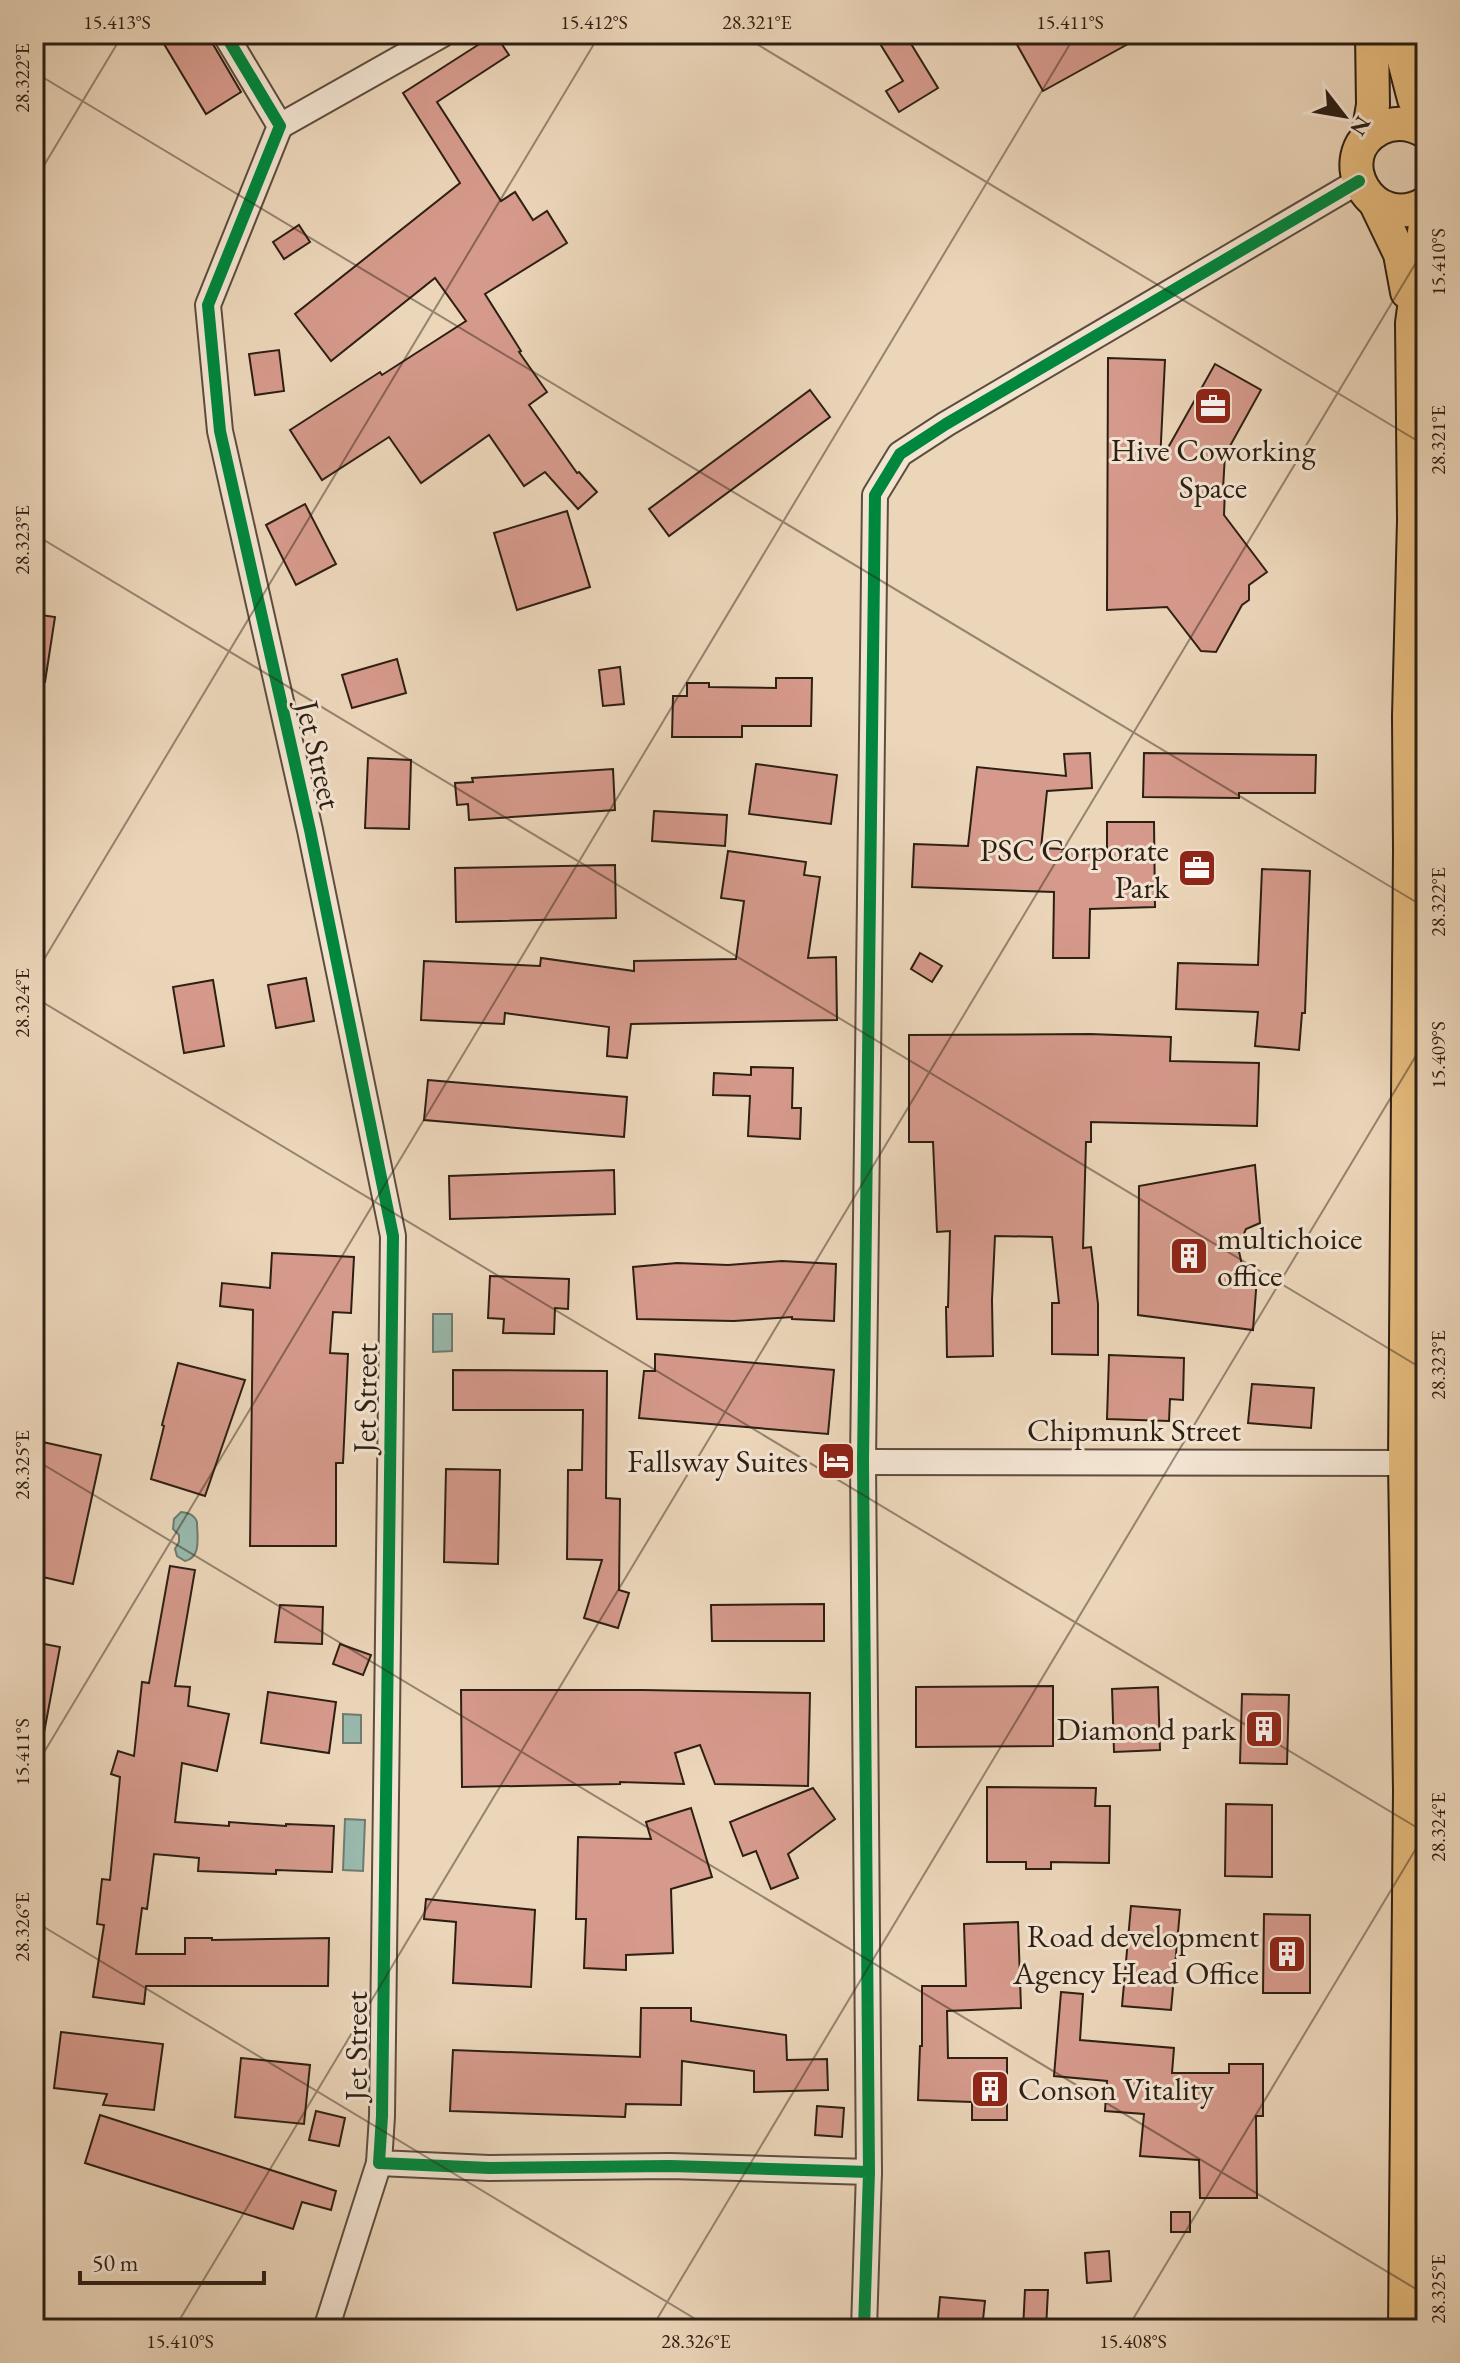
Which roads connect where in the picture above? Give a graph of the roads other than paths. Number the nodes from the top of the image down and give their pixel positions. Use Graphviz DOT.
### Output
graph roads {
  1 [pos="225,34"];
  2 [pos="443,34"];
  3 [pos="1372,34"];
  4 [pos="1397,34"];
  5 [pos="1426,122"];
  6 [pos="280,126"];
  7 [pos="1426,132"];
  8 [pos="1368,135"];
  9 [pos="1368,192"];
  10 [pos="1426,203"];
  11 [pos="1426,217"];
  12 [pos="1412,323"];
  13 [pos="863,1462"];
  14 [pos="1405,1463"];
  15 [pos="1416,1528"];
  16 [pos="379,2163"];
  17 [pos="869,2172"];
  18 [pos="326,2329"];
  19 [pos="864,2329"];
  20 [pos="1405,2329"];
  1 -- 6 [label="street"];
  2 -- 6 [label="street"];
  3 -- 8 [label="main road"];
  4 -- 5 [label="main road"];
  6 -- 16 [label="street, Jet Street"];
  7 -- 8 [label="main road"];
  8 -- 9 [label="main road"];
  9 -- 10 [label="main road"];
  9 -- 12 [label="main road"];
  9 -- 13 [label="street"];
  11 -- 12 [label="main road"];
  12 -- 14 [label="main road"];
  13 -- 14 [label="street, Chipmunk Street"];
  13 -- 17 [label="street"];
  14 -- 15 [label="main road"];
  15 -- 20 [label="main road"];
  16 -- 17 [label="street"];
  16 -- 18 [label="street, Jet Street"];
  17 -- 19 [label="street"];
}
